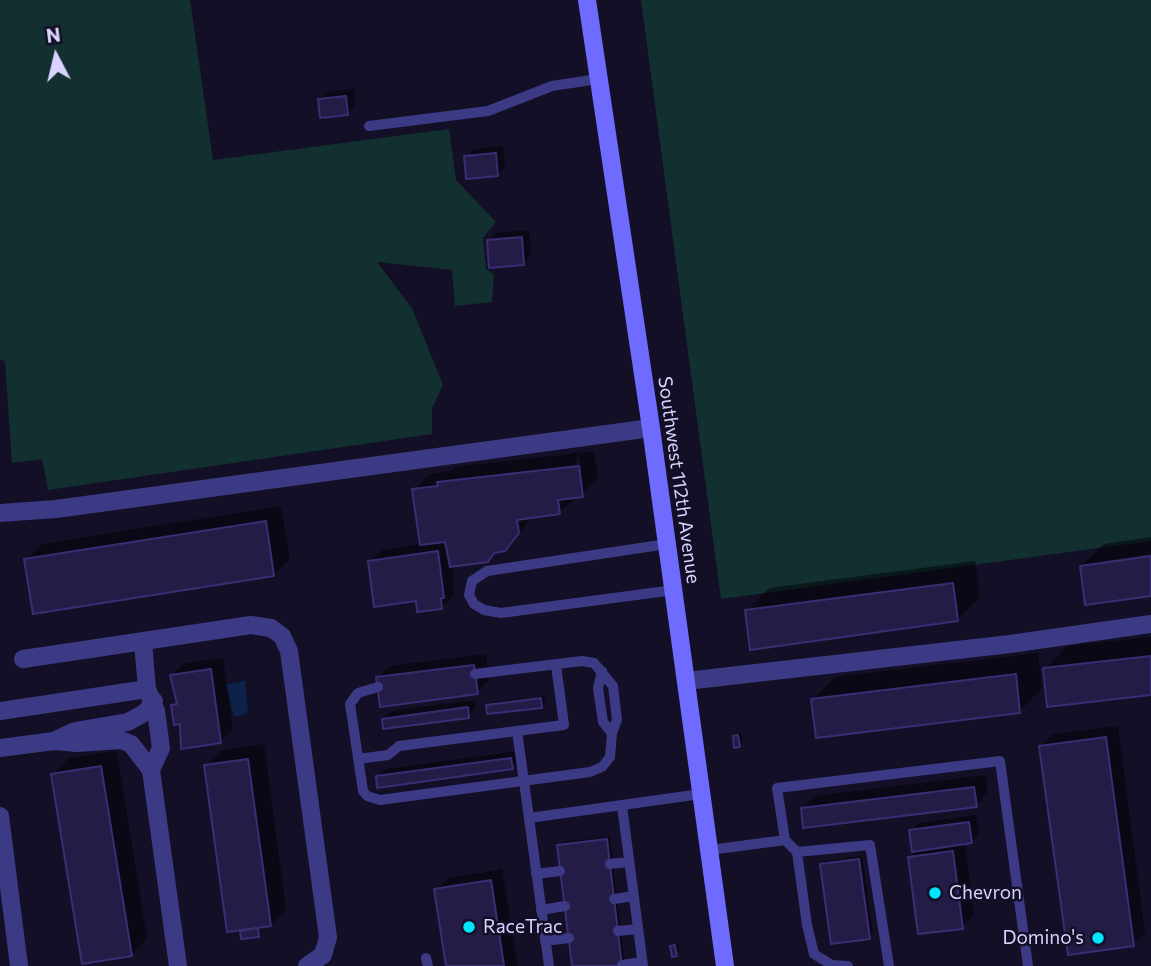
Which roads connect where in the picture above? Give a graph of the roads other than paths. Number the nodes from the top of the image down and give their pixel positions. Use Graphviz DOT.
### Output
graph roads {
  1 [pos="587,0"];
  2 [pos="598,79"];
  3 [pos="369,126"];
  4 [pos="651,428"];
  5 [pos="0,513"];
  6 [pos="667,544"];
  7 [pos="674,590"];
  8 [pos="1151,624"];
  9 [pos="143,642"];
  10 [pos="23,659"];
  11 [pos="556,664"];
  12 [pos="475,674"];
  13 [pos="686,681"];
  14 [pos="377,687"];
  15 [pos="151,695"];
  16 [pos="0,711"];
  17 [pos="517,731"];
  18 [pos="54,741"];
  19 [pos="0,748"];
  20 [pos="358,759"];
  21 [pos="151,770"];
  22 [pos="524,782"];
  23 [pos="701,794"];
  24 [pos="622,806"];
  25 [pos="0,816"];
  26 [pos="528,818"];
  27 [pos="785,840"];
  28 [pos="710,850"];
  29 [pos="797,852"];
  30 [pos="3,853"];
  31 [pos="629,862"];
  32 [pos="610,864"];
  33 [pos="560,871"];
  34 [pos="536,874"];
  35 [pos="634,897"];
  36 [pos="614,899"];
  37 [pos="565,906"];
  38 [pos="541,910"];
  39 [pos="638,929"];
  40 [pos="618,931"];
  41 [pos="569,938"];
  42 [pos="545,941"];
  43 [pos="643,964"];
  44 [pos="622,965"];
  45 [pos="19,966"];
  46 [pos="178,966"];
  47 [pos="307,966"];
  48 [pos="548,966"];
  49 [pos="725,966"];
  50 [pos="848,966"];
  51 [pos="889,966"];
  52 [pos="1028,966"];
  1 -- 2 [label="main road, Southwest 112th Avenue"];
  2 -- 3 [label="lane"];
  2 -- 4 [label="main road, Southwest 112th Avenue"];
  4 -- 5 [label="street"];
  4 -- 6 [label="main road, Southwest 112th Avenue"];
  6 -- 7 [label="main road, Southwest 112th Avenue"];
  6 -- 7 [label="lane"];
  7 -- 13 [label="main road, Southwest 112th Avenue"];
  8 -- 13 [label="street"];
  9 -- 10 [label="street"];
  9 -- 15 [label="street"];
  9 -- 47 [label="street"];
  11 -- 12 [label="lane"];
  11 -- 17 [label="lane"];
  11 -- 22 [label="lane"];
  13 -- 23 [label="main road, Southwest 112th Avenue"];
  14 -- 20 [label="lane"];
  15 -- 16 [label="street"];
  15 -- 18 [label="street"];
  15 -- 21 [label="street"];
  17 -- 20 [label="lane"];
  17 -- 22 [label="lane"];
  18 -- 19 [label="street"];
  18 -- 21 [label="street"];
  20 -- 22 [label="lane"];
  21 -- 46 [label="street"];
  22 -- 26 [label="lane"];
  23 -- 24 [label="lane"];
  23 -- 28 [label="main road, Southwest 112th Avenue"];
  24 -- 26 [label="lane"];
  24 -- 31 [label="lane"];
  25 -- 30 [label="street"];
  26 -- 34 [label="lane"];
  27 -- 28 [label="lane"];
  27 -- 29 [label="lane"];
  27 -- 52 [label="lane"];
  28 -- 49 [label="main road, Southwest 112th Avenue"];
  29 -- 50 [label="lane"];
  29 -- 51 [label="lane"];
  30 -- 45 [label="street"];
  31 -- 32 [label="lane"];
  31 -- 35 [label="lane"];
  33 -- 34 [label="lane"];
  34 -- 38 [label="lane"];
  35 -- 36 [label="lane"];
  35 -- 39 [label="lane"];
  37 -- 38 [label="lane"];
  38 -- 42 [label="lane"];
  39 -- 40 [label="lane"];
  39 -- 43 [label="lane"];
  41 -- 42 [label="lane"];
  42 -- 48 [label="lane"];
  43 -- 44 [label="lane"];
}
